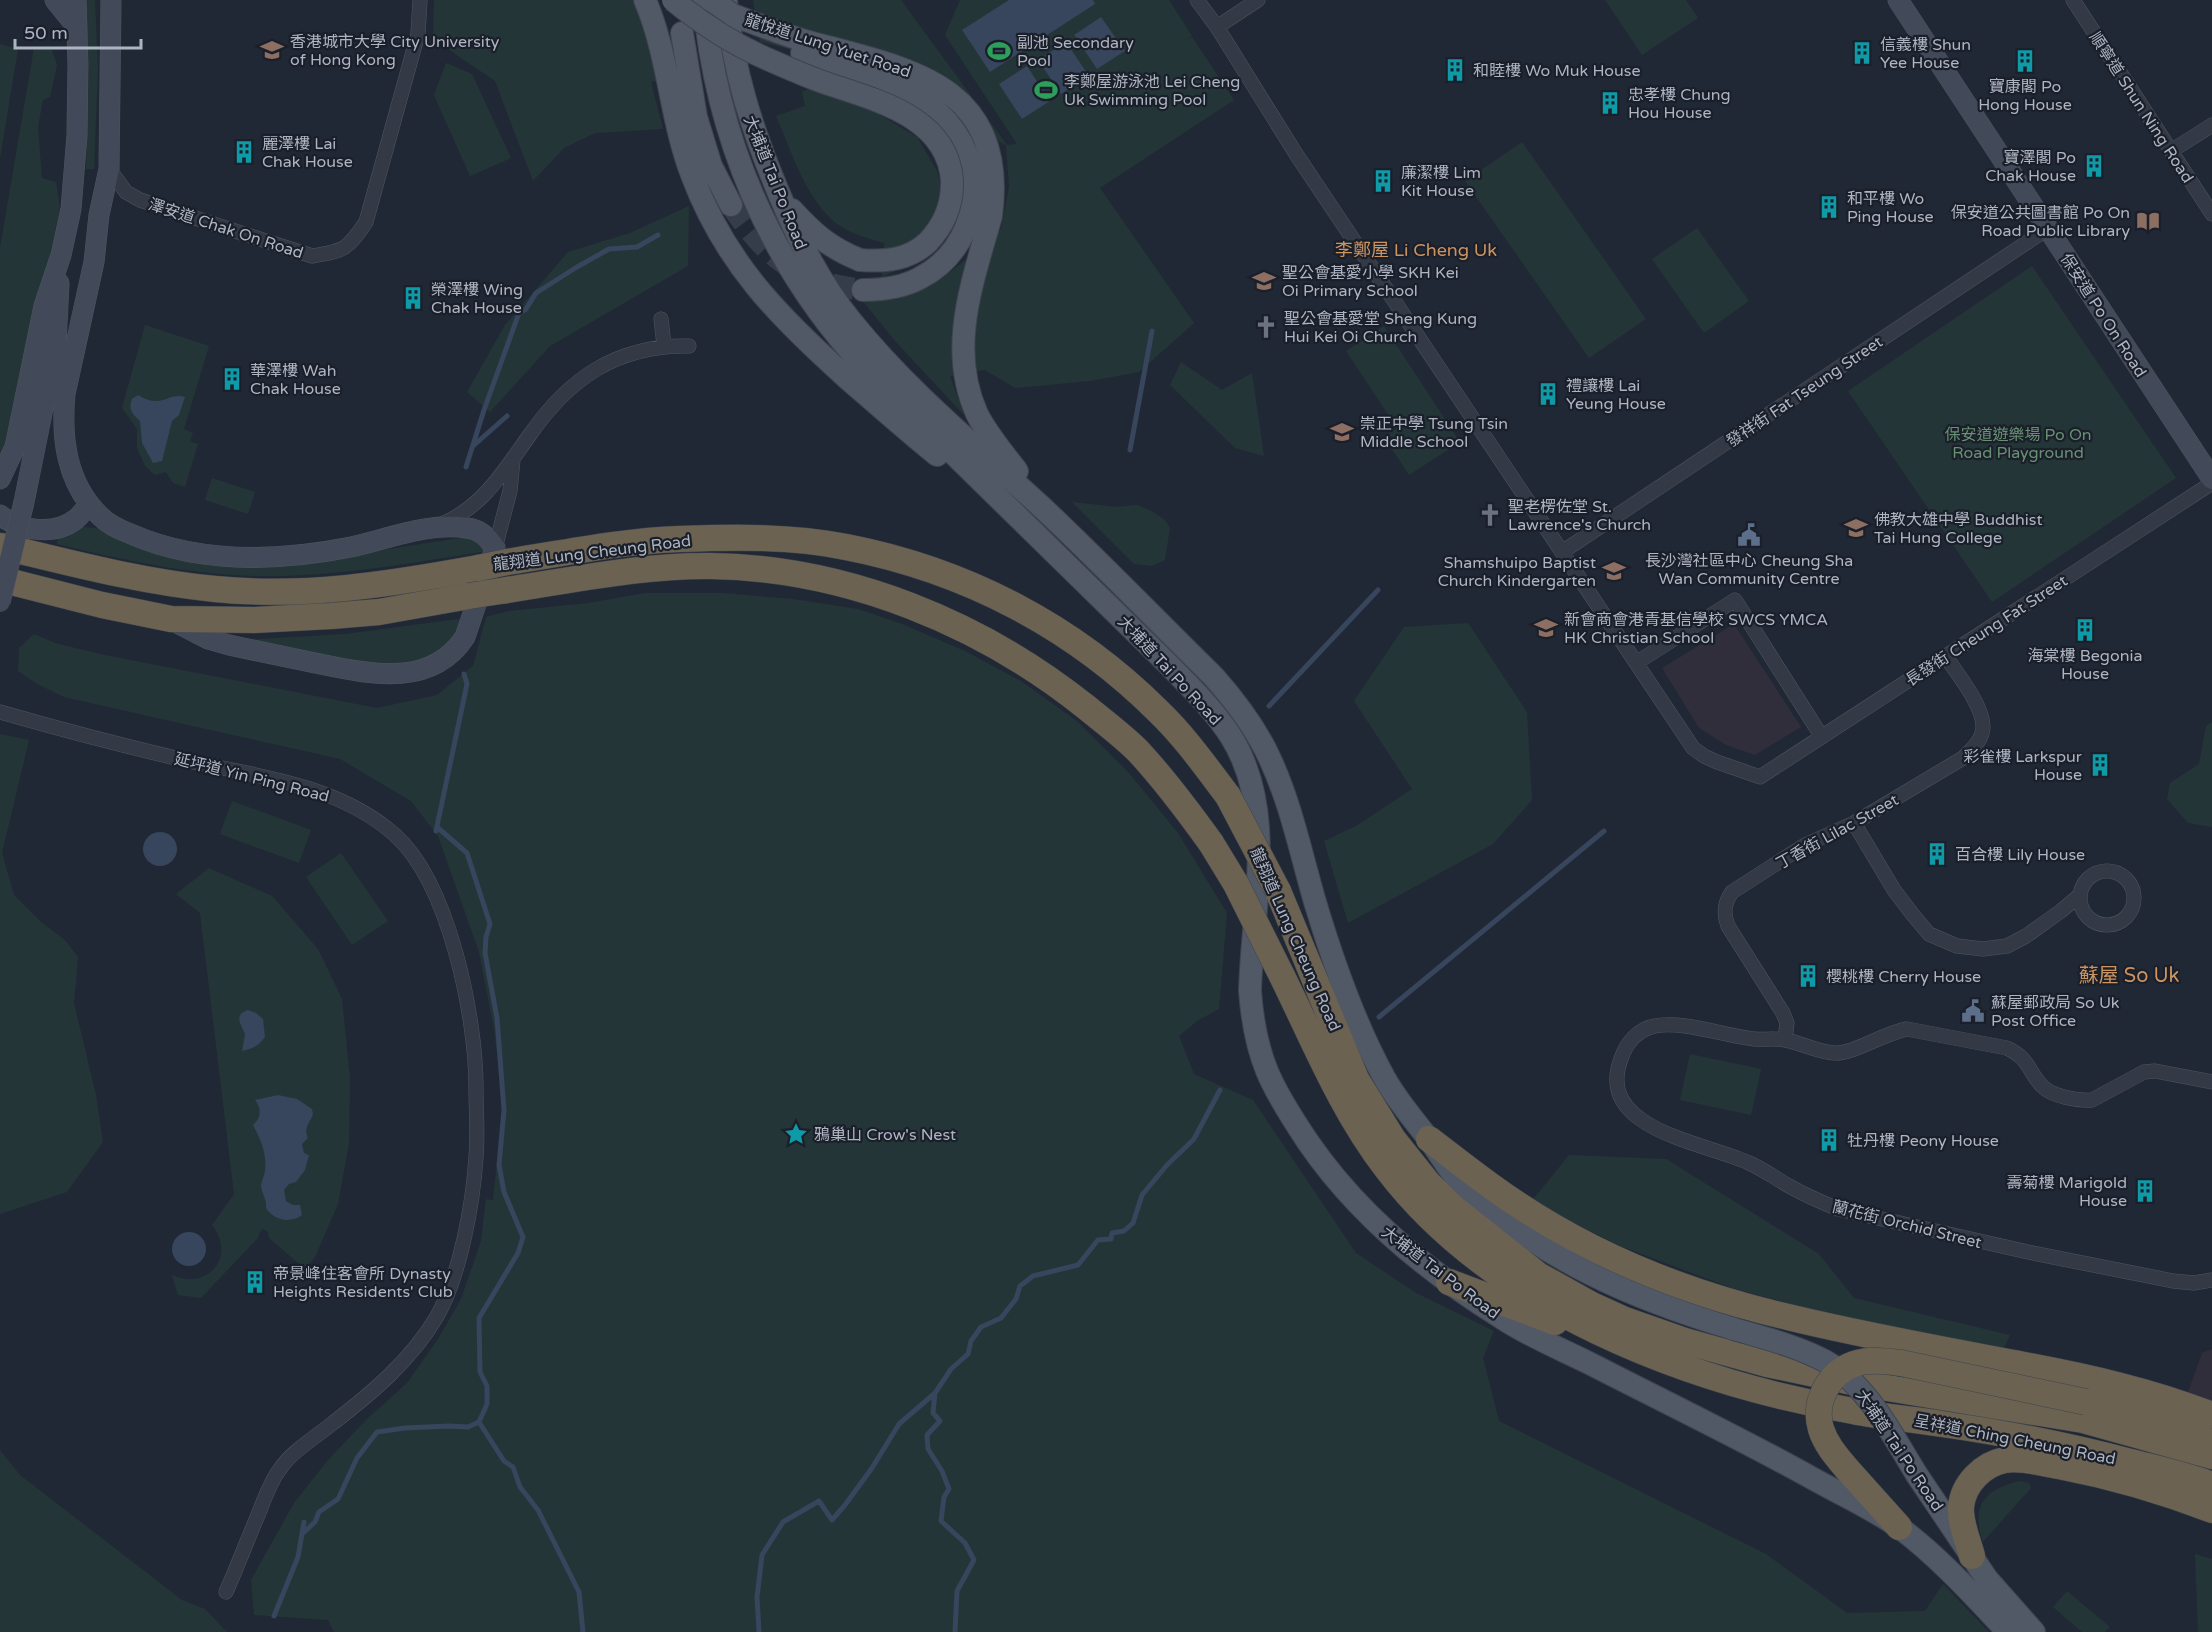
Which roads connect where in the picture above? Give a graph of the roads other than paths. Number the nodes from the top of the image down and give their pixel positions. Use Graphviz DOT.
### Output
graph roads {
  1 [pos="55,0"];
  2 [pos="76,0"];
  3 [pos="111,0"];
  4 [pos="420,0"];
  5 [pos="645,0"];
  6 [pos="673,0"];
  7 [pos="704,0"];
  8 [pos="711,0"];
  9 [pos="1197,0"];
  10 [pos="1258,0"];
  11 [pos="1898,0"];
  12 [pos="2073,0"];
  13 [pos="730,7"];
  14 [pos="77,27"];
  15 [pos="1217,27"];
  16 [pos="682,33"];
  17 [pos="2212,125"];
  18 [pos="2171,151"];
  19 [pos="109,169"];
  20 [pos="781,198"];
  21 [pos="731,205"];
  22 [pos="2212,214"];
  23 [pos="99,215"];
  24 [pos="2047,229"];
  25 [pos="61,255"];
  26 [pos="863,291"];
  27 [pos="661,319"];
  28 [pos="56,344"];
  29 [pos="664,345"];
  30 [pos="689,346"];
  31 [pos="514,458"];
  32 [pos="0,478"];
  33 [pos="2212,481"];
  34 [pos="89,504"];
  35 [pos="1048,513"];
  36 [pos="0,515"];
  37 [pos="429,529"];
  38 [pos="1040,539"];
  39 [pos="0,546"];
  40 [pos="1562,552"];
  41 [pos="501,555"];
  42 [pos="0,579"];
  43 [pos="0,602"];
  44 [pos="171,620"];
  45 [pos="1946,657"];
  46 [pos="1636,663"];
  47 [pos="0,712"];
  48 [pos="1822,737"];
  49 [pos="1854,823"];
  50 [pos="2080,895"];
  51 [pos="1785,1040"];
  52 [pos="2212,1082"];
  53 [pos="1429,1139"];
  54 [pos="2212,1280"];
  55 [pos="1449,1282"];
  56 [pos="1616,1340"];
  57 [pos="1857,1383"];
  58 [pos="1852,1411"];
  59 [pos="2212,1415"];
  60 [pos="2212,1443"];
  61 [pos="2212,1456"];
  62 [pos="2212,1485"];
  63 [pos="2212,1510"];
  64 [pos="1899,1527"];
  65 [pos="1972,1556"];
  66 [pos="226,1592"];
  67 [pos="2008,1632"];
  68 [pos="2034,1632"];
  1 -- 14 [label="main road"];
  2 -- 14 [label="main road"];
  3 -- 19 [label="main road"];
  4 -- 19 [label="street, 澤安道 Chak On Road"];
  5 -- 38 [label="main road"];
  6 -- 20 [label="main road, bridge"];
  7 -- 38 [label="main road, 大埔道 Tai Po Road"];
  8 -- 13 [label="main road, 龍悅道 Lung Yuet Road, bridge"];
  9 -- 15 [label="street"];
  10 -- 15 [label="street"];
  11 -- 24 [label="main road, 保安道 Po On Road"];
  12 -- 18 [label="street, 順寧道 Shun Ning Road"];
  13 -- 20 [label="main road, 大埔道 Tai Po Road"];
  13 -- 26 [label="main road"];
  13 -- 35 [label="main road, 龍悅道 Lung Yuet Road"];
  14 -- 25 [label="main road"];
  15 -- 40 [label="street"];
  16 -- 21 [label="main road"];
  17 -- 18 [label="street"];
  18 -- 22 [label="street, 順寧道 Shun Ning Road"];
  19 -- 23 [label="main road"];
  20 -- 35 [label="main road, 大埔道 Tai Po Road"];
  23 -- 28 [label="main road"];
  23 -- 34 [label="main road"];
  24 -- 33 [label="main road, 保安道 Po On Road"];
  24 -- 40 [label="street, 發祥街 Fat Tseung Street"];
  25 -- 28 [label="main road"];
  25 -- 32 [label="main road"];
  27 -- 29 [label="street"];
  28 -- 43 [label="main road, bridge"];
  29 -- 30 [label="street"];
  29 -- 31 [label="street"];
  31 -- 37 [label="street"];
  31 -- 41 [label="street"];
  33 -- 45 [label="street, 長發街 Cheung Fat Street"];
  34 -- 36 [label="main road"];
  34 -- 37 [label="main road"];
  35 -- 53 [label="main road, 大埔道 Tai Po Road"];
  37 -- 41 [label="main road"];
  38 -- 55 [label="main road, 大埔道 Tai Po Road"];
  39 -- 41 [label="highway, 龍翔道 Lung Cheung Road, bridge"];
  40 -- 46 [label="street"];
  41 -- 44 [label="main road"];
  41 -- 57 [label="highway, 龍翔道 Lung Cheung Road, bridge"];
  42 -- 44 [label="highway, 龍翔道 Lung Cheung Road"];
  44 -- 56 [label="highway, 龍翔道 Lung Cheung Road, bridge"];
  45 -- 48 [label="street, 長發街 Cheung Fat Street"];
  45 -- 49 [label="street, 丁香街 Lilac Street"];
  46 -- 48 [label="street, 長發街 Cheung Fat Street"];
  46 -- 48 [label="street"];
  47 -- 66 [label="street, 延坪道 Yin Ping Road"];
  49 -- 50 [label="street"];
  49 -- 51 [label="street, 丁香街 Lilac Street"];
  51 -- 52 [label="street"];
  51 -- 54 [label="street, 蘭花街 Orchid Street"];
  53 -- 59 [label="highway"];
  53 -- 65 [label="main road, 大埔道 Tai Po Road, bridge"];
  55 -- 56 [label="highway"];
  55 -- 64 [label="main road, 大埔道 Tai Po Road"];
  56 -- 58 [label="highway, 龍翔道 Lung Cheung Road"];
  57 -- 61 [label="highway, 呈祥道 Ching Cheung Road"];
  58 -- 62 [label="highway, 呈祥道 Ching Cheung Road"];
  60 -- 64 [label="highway, bridge"];
  63 -- 65 [label="highway"];
  64 -- 67 [label="main road, 大埔道 Tai Po Road"];
  65 -- 68 [label="main road, 大埔道 Tai Po Road"];
}
